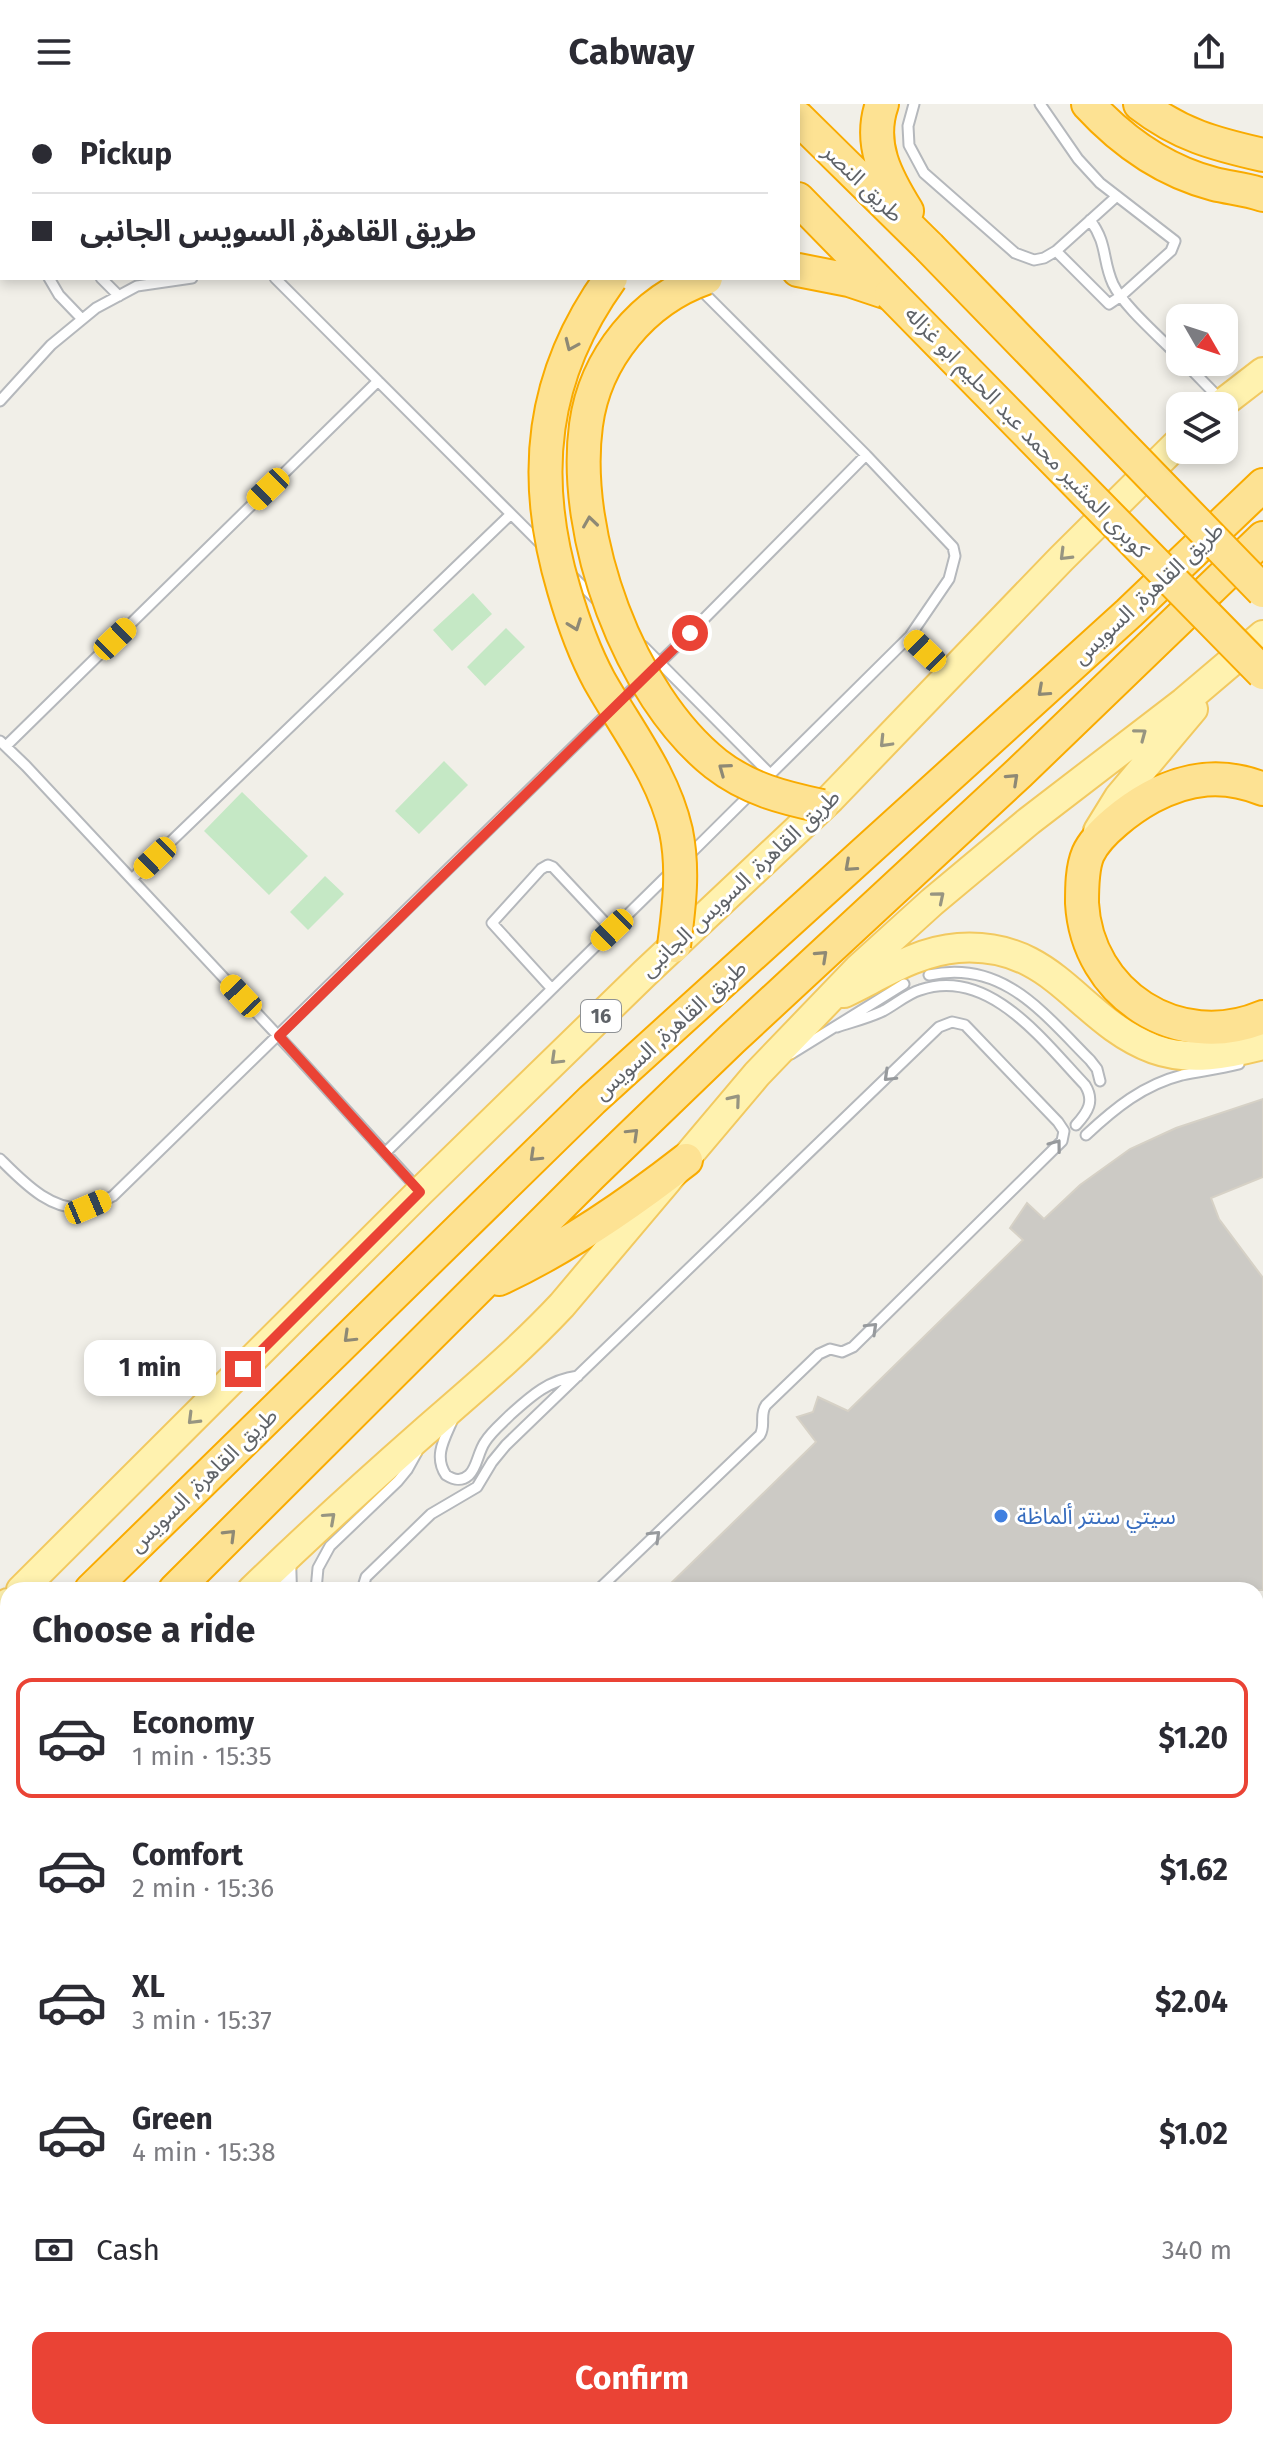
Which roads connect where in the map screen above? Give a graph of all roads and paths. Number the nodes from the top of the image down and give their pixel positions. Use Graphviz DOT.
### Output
graph roads {
  1 [pos="882,104"];
  2 [pos="914,104"];
  3 [pos="1040,104"];
  4 [pos="1088,104"];
  5 [pos="1140,104"];
  6 [pos="800,120"];
  7 [pos="1263,155"];
  8 [pos="1263,195"];
  9 [pos="1117,196"];
  10 [pos="800,201"];
  11 [pos="1090,220"];
  12 [pos="929,247"];
  13 [pos="1056,251"];
  14 [pos="800,270"];
  15 [pos="50,280"];
  16 [pos="103,280"];
  17 [pos="178,280"];
  18 [pos="277,280"];
  19 [pos="610,280"];
  20 [pos="691,280"];
  21 [pos="700,280"];
  22 [pos="891,294"];
  23 [pos="119,296"];
  24 [pos="1121,296"];
  25 [pos="82,319"];
  26 [pos="1166,343"];
  27 [pos="1263,372"];
  28 [pos="1196,376"];
  29 [pos="378,381"];
  30 [pos="1210,392"];
  31 [pos="1237,392"];
  32 [pos="0,401"];
  33 [pos="866,455"];
  34 [pos="1166,455"];
  35 [pos="1263,485"];
  36 [pos="511,514"];
  37 [pos="1263,538"];
  38 [pos="1263,591"];
  39 [pos="1263,635"];
  40 [pos="910,636"];
  41 [pos="659,662"];
  42 [pos="1228,667"];
  43 [pos="1263,673"];
  44 [pos="950,675"];
  45 [pos="3,744"];
  46 [pos="770,774"];
  47 [pos="1263,789"];
  48 [pos="822,806"];
  49 [pos="1088,854"];
  50 [pos="132,879"];
  51 [pos="612,930"];
  52 [pos="674,946"];
  53 [pos="929,975"];
  54 [pos="904,984"];
  55 [pos="552,989"];
  56 [pos="829,1016"];
  57 [pos="1263,1017"];
  58 [pos="279,1036"];
  59 [pos="1259,1054"];
  60 [pos="1100,1081"];
  61 [pos="1076,1125"];
  62 [pos="1086,1135"];
  63 [pos="385,1153"];
  64 [pos="0,1159"];
  65 [pos="686,1160"];
  66 [pos="420,1192"];
  67 [pos="474,1291"];
  68 [pos="578,1376"];
  69 [pos="460,1403"];
  70 [pos="424,1433"];
  71 [pos="286,1558"];
  72 [pos="29,1582"];
  73 [pos="99,1582"];
  74 [pos="183,1582"];
  75 [pos="260,1582"];
  76 [pos="287,1582"];
  77 [pos="317,1582"];
  78 [pos="364,1582"];
  79 [pos="606,1582"];
  1 -- 12 [label="highway"];
  2 -- 13 [label="lane"];
  3 -- 9 [label="lane"];
  4 -- 8 [label="highway"];
  5 -- 7 [label="highway"];
  6 -- 12 [label="highway, طريق النصر"];
  9 -- 11 [label="lane"];
  9 -- 24 [label="lane"];
  10 -- 22 [label="highway"];
  11 -- 13 [label="lane"];
  11 -- 24 [label="lane"];
  12 -- 38 [label="highway, bridge"];
  13 -- 24 [label="lane"];
  14 -- 22 [label="highway"];
  15 -- 25 [label="lane"];
  16 -- 23 [label="lane"];
  17 -- 23 [label="lane"];
  18 -- 29 [label="lane"];
  19 -- 52 [label="highway, one-way, bridge"];
  20 -- 33 [label="lane"];
  48 -- 21 [label="highway, one-way, bridge"];
  22 -- 43 [label="highway, كوبرى المشير محمد عبد الحليم ابو غزاله, bridge"];
  23 -- 25 [label="lane"];
  24 -- 26 [label="lane"];
  25 -- 32 [label="lane"];
  27 -- 31 [label="main road"];
  28 -- 30 [label="lane"];
  29 -- 36 [label="lane"];
  29 -- 45 [label="lane"];
  33 -- 40 [label="lane"];
  33 -- 41 [label="lane"];
  34 -- 44 [label="main road, طريق القاهرة, السويس الجانبى / 16, one-way"];
  35 -- 73 [label="highway, طريق القاهرة, السويس / 16, one-way"];
  36 -- 41 [label="lane"];
  36 -- 50 [label="lane"];
  67 -- 37 [label="highway, طريق القاهرة, السويس, one-way"];
  39 -- 42 [label="main road"];
  40 -- 44 [label="lane"];
  40 -- 46 [label="lane"];
  41 -- 46 [label="lane"];
  41 -- 58 [label="lane"];
  42 -- 49 [label="main road"];
  56 -- 42 [label="main road, one-way"];
  44 -- 48 [label="main road, طريق القاهرة, السويس الجانبى / 16, one-way"];
  45 -- 50 [label="lane"];
  46 -- 51 [label="lane"];
  47 -- 49 [label="highway"];
  48 -- 52 [label="main road, طريق القاهرة, السويس الجانبى / 16"];
  49 -- 57 [label="highway"];
  50 -- 58 [label="lane"];
  51 -- 55 [label="lane"];
  51 -- 55 [label="lane"];
  52 -- 66 [label="main road, طريق القاهرة, السويس الجانبى / 16, one-way"];
  53 -- 60 [label="lane"];
  54 -- 56 [label="lane"];
  55 -- 63 [label="lane"];
  56 -- 59 [label="main road"];
  56 -- 61 [label="lane"];
  65 -- 56 [label="main road, one-way"];
  58 -- 63 [label="lane"];
  58 -- 64 [label="lane"];
  59 -- 62 [label="lane"];
  63 -- 66 [label="lane"];
  65 -- 67 [label="highway"];
  65 -- 69 [label="main road"];
  66 -- 72 [label="main road, طريق القاهرة, السويس الجانبى / 16, one-way"];
  74 -- 67 [label="highway, طريق القاهرة, السويس, one-way"];
  68 -- 69 [label="lane"];
  68 -- 78 [label="lane"];
  79 -- 68 [label="lane, one-way"];
  69 -- 70 [label="main road"];
  71 -- 70 [label="main road, one-way"];
  70 -- 77 [label="lane"];
  71 -- 75 [label="main road"];
  71 -- 76 [label="street"];
}
